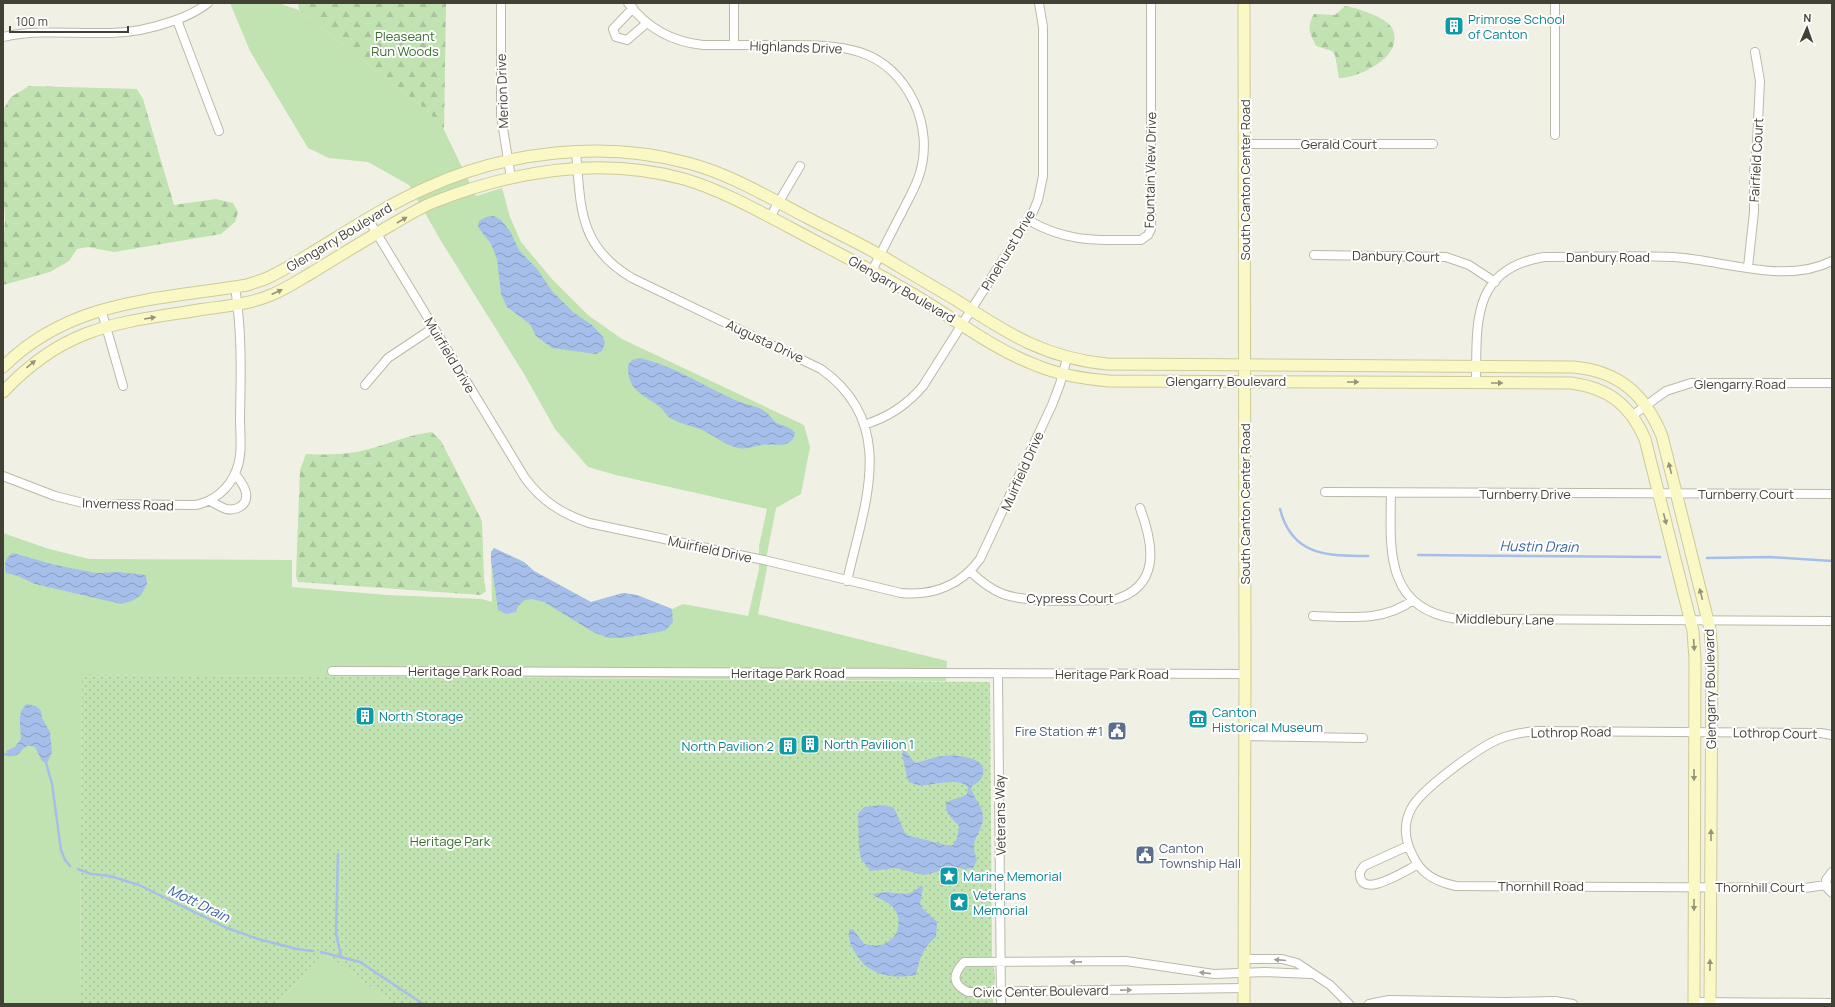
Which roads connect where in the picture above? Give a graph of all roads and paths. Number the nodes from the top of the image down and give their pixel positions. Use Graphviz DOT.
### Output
graph roads {
  1 [pos="208,3"];
  2 [pos="501,3"];
  3 [pos="734,3"];
  4 [pos="1039,3"];
  5 [pos="1151,3"];
  6 [pos="1244,3"];
  7 [pos="1555,3"];
  8 [pos="630,6"];
  9 [pos="177,20"];
  10 [pos="647,23"];
  11 [pos="3,36"];
  12 [pos="734,45"];
  13 [pos="1755,52"];
  14 [pos="219,131"];
  15 [pos="1555,135"];
  16 [pos="1245,144"];
  17 [pos="1432,144"];
  18 [pos="576,152"];
  19 [pos="508,162"];
  20 [pos="688,163"];
  21 [pos="800,166"];
  22 [pos="578,168"];
  23 [pos="511,178"];
  24 [pos="682,179"];
  25 [pos="778,202"];
  26 [pos="770,217"];
  27 [pos="368,219"];
  28 [pos="1028,220"];
  29 [pos="377,234"];
  30 [pos="1314,255"];
  31 [pos="880,256"];
  32 [pos="1832,261"];
  33 [pos="1748,267"];
  34 [pos="872,271"];
  35 [pos="1495,282"];
  36 [pos="235,287"];
  37 [pos="237,304"];
  38 [pos="101,309"];
  39 [pos="971,310"];
  40 [pos="962,324"];
  41 [pos="105,326"];
  42 [pos="433,328"];
  43 [pos="1066,358"];
  44 [pos="1127,364"];
  45 [pos="1244,365"];
  46 [pos="1326,365"];
  47 [pos="1435,366"];
  48 [pos="1477,366"];
  49 [pos="3,367"];
  50 [pos="1565,367"];
  51 [pos="1062,374"];
  52 [pos="1127,381"];
  53 [pos="1244,381"];
  54 [pos="1326,382"];
  55 [pos="1434,383"];
  56 [pos="1476,383"];
  57 [pos="1565,383"];
  58 [pos="1832,383"];
  59 [pos="365,385"];
  60 [pos="123,386"];
  61 [pos="3,392"];
  62 [pos="1646,405"];
  63 [pos="1632,415"];
  64 [pos="864,425"];
  65 [pos="235,474"];
  66 [pos="3,476"];
  67 [pos="1325,492"];
  68 [pos="1391,493"];
  69 [pos="1659,494"];
  70 [pos="1676,494"];
  71 [pos="1832,494"];
  72 [pos="209,501"];
  73 [pos="1140,508"];
  74 [pos="970,571"];
  75 [pos="847,581"];
  76 [pos="1413,600"];
  77 [pos="1313,616"];
  78 [pos="1690,620"];
  79 [pos="1708,620"];
  80 [pos="1832,621"];
  81 [pos="332,671"];
  82 [pos="998,674"];
  83 [pos="1245,674"];
  84 [pos="1694,732"];
  85 [pos="1711,732"];
  86 [pos="1832,735"];
  87 [pos="1245,736"];
  88 [pos="1363,738"];
  89 [pos="1408,846"];
  90 [pos="1417,865"];
  91 [pos="1832,872"];
  92 [pos="1826,885"];
  93 [pos="1694,887"];
  94 [pos="1710,887"];
  95 [pos="1832,893"];
  96 [pos="1244,958"];
  97 [pos="1001,962"];
  98 [pos="1244,973"];
  99 [pos="1311,974"];
  100 [pos="1244,988"];
  101 [pos="1002,992"];
  102 [pos="1694,1003"];
  103 [pos="1710,1003"];
  104 [pos="1832,1003"];
  105 [pos="1001,1004"];
  106 [pos="1244,1004"];
  107 [pos="1349,1004"];
  108 [pos="1369,1004"];
  109 [pos="1573,1004"];
  1 -- 9 [label="street"];
  2 -- 19 [label="street, Merion Drive"];
  3 -- 12 [label="street"];
  4 -- 28 [label="street, Pinehurst Drive"];
  5 -- 28 [label="street, Fountain View Drive"];
  6 -- 16 [label="street, South Canton Center Road"];
  7 -- 15 [label="street"];
  8 -- 10 [label="street, Highlands Drive"];
  8 -- 10 [label="street, Highlands Drive"];
  9 -- 11 [label="street"];
  9 -- 14 [label="street"];
  10 -- 12 [label="street, Highlands Drive"];
  12 -- 31 [label="street, Highlands Drive"];
  13 -- 33 [label="street, Fairfield Court"];
  16 -- 17 [label="street, Gerald Court"];
  16 -- 45 [label="street, South Canton Center Road"];
  18 -- 19 [label="street, Glengarry Boulevard"];
  18 -- 20 [label="street, Glengarry Boulevard"];
  18 -- 22 [label="street, Augusta Drive"];
  19 -- 23 [label="street, Merion Drive"];
  19 -- 27 [label="street, Glengarry Boulevard"];
  20 -- 24 [label="street"];
  20 -- 25 [label="street, Glengarry Boulevard"];
  21 -- 25 [label="street"];
  22 -- 23 [label="street, Glengarry Boulevard"];
  22 -- 24 [label="street, Glengarry Boulevard"];
  22 -- 64 [label="street, Augusta Drive"];
  29 -- 23 [label="street, Glengarry Boulevard, one-way"];
  24 -- 26 [label="street, Glengarry Boulevard"];
  25 -- 26 [label="street"];
  25 -- 31 [label="street, Glengarry Boulevard"];
  26 -- 34 [label="street, Glengarry Boulevard"];
  27 -- 29 [label="street, Muirfield Drive"];
  27 -- 36 [label="street, Glengarry Boulevard"];
  28 -- 39 [label="street, Pinehurst Drive"];
  37 -- 29 [label="street, Glengarry Boulevard, one-way"];
  29 -- 42 [label="street, Muirfield Drive"];
  30 -- 35 [label="street, Danbury Court"];
  31 -- 34 [label="street, Highlands Drive"];
  31 -- 39 [label="street, Glengarry Boulevard"];
  32 -- 33 [label="street, Danbury Road"];
  33 -- 35 [label="street, Danbury Road"];
  34 -- 40 [label="street, Glengarry Boulevard"];
  35 -- 48 [label="street, Danbury Road"];
  36 -- 37 [label="street, Inverness Road"];
  36 -- 38 [label="street, Glengarry Boulevard"];
  41 -- 37 [label="street, Glengarry Boulevard, one-way"];
  37 -- 65 [label="street, Inverness Road"];
  38 -- 41 [label="street"];
  38 -- 49 [label="street, Glengarry Boulevard"];
  39 -- 40 [label="street, Pinehurst Drive"];
  39 -- 43 [label="street, Glengarry Boulevard"];
  40 -- 51 [label="street, Glengarry Boulevard"];
  40 -- 64 [label="street, Pinehurst Drive"];
  41 -- 60 [label="street"];
  61 -- 41 [label="street, Glengarry Boulevard, one-way"];
  42 -- 59 [label="street"];
  42 -- 75 [label="street, Muirfield Drive"];
  43 -- 44 [label="street, Glengarry Boulevard"];
  43 -- 51 [label="street, Muirfield Drive"];
  44 -- 45 [label="street, Glengarry Boulevard"];
  44 -- 52 [label="street"];
  45 -- 46 [label="street, Glengarry Boulevard"];
  45 -- 53 [label="street, South Canton Center Road"];
  46 -- 47 [label="street, Glengarry Boulevard"];
  46 -- 54 [label="street"];
  47 -- 48 [label="street, Glengarry Boulevard"];
  47 -- 55 [label="street"];
  48 -- 50 [label="street, Glengarry Boulevard"];
  48 -- 56 [label="street, Danbury Road"];
  50 -- 57 [label="street"];
  50 -- 62 [label="street, Glengarry Boulevard"];
  51 -- 52 [label="street, Glengarry Boulevard"];
  51 -- 74 [label="street, Muirfield Drive"];
  52 -- 53 [label="street, Glengarry Boulevard"];
  53 -- 54 [label="street, Glengarry Boulevard"];
  53 -- 83 [label="street, South Canton Center Road"];
  54 -- 55 [label="street, Glengarry Boulevard, one-way"];
  55 -- 56 [label="street, Glengarry Boulevard"];
  56 -- 57 [label="street, Glengarry Boulevard, one-way"];
  57 -- 63 [label="street, Glengarry Boulevard"];
  58 -- 62 [label="street, Glengarry Road"];
  62 -- 63 [label="street, Glengarry Road"];
  70 -- 62 [label="street, Glengarry Boulevard, one-way"];
  63 -- 69 [label="street, Glengarry Boulevard"];
  64 -- 75 [label="street, Augusta Drive"];
  65 -- 72 [label="street, Inverness Road"];
  65 -- 72 [label="street"];
  66 -- 72 [label="street, Inverness Road"];
  67 -- 68 [label="street, Turnberry Drive"];
  68 -- 69 [label="street, Turnberry Drive"];
  68 -- 76 [label="street, Middlebury Lane"];
  69 -- 70 [label="street, Turnberry Court"];
  69 -- 78 [label="street, Glengarry Boulevard, one-way"];
  70 -- 71 [label="street, Turnberry Court"];
  79 -- 70 [label="street, Glengarry Boulevard, one-way"];
  73 -- 74 [label="street, Cypress Court"];
  74 -- 75 [label="street, Muirfield Drive"];
  76 -- 77 [label="street"];
  76 -- 78 [label="street, Middlebury Lane"];
  78 -- 79 [label="street, Middlebury Lane"];
  78 -- 84 [label="street, Glengarry Boulevard, one-way"];
  79 -- 80 [label="street, Middlebury Lane"];
  79 -- 85 [label="street, Glengarry Boulevard"];
  81 -- 82 [label="street, Heritage Park Road"];
  82 -- 83 [label="street, Heritage Park Road"];
  82 -- 97 [label="street, Veterans Way"];
  83 -- 87 [label="street, South Canton Center Road"];
  84 -- 85 [label="street, Lothrop Court"];
  84 -- 89 [label="street, Lothrop Road"];
  84 -- 93 [label="street, Glengarry Boulevard, one-way"];
  85 -- 86 [label="street, Lothrop Court"];
  94 -- 85 [label="street, Glengarry Boulevard, one-way"];
  87 -- 88 [label="street"];
  87 -- 96 [label="street, South Canton Center Road"];
  89 -- 90 [label="street, Thornhill Road"];
  89 -- 90 [label="street"];
  90 -- 93 [label="street, Thornhill Road"];
  91 -- 92 [label="street"];
  92 -- 94 [label="street, Thornhill Court"];
  92 -- 95 [label="street"];
  93 -- 94 [label="street, Thornhill Court"];
  93 -- 102 [label="street, Glengarry Boulevard, one-way"];
  103 -- 94 [label="street, Glengarry Boulevard, one-way"];
  96 -- 98 [label="street, South Canton Center Road"];
  99 -- 96 [label="street, one-way"];
  98 -- 97 [label="street, Civic Center Boulevard, one-way"];
  97 -- 101 [label="street, Veterans Way"];
  97 -- 101 [label="street, Civic Center Boulevard"];
  98 -- 99 [label="street, Civic Center Boulevard"];
  98 -- 100 [label="street, South Canton Center Road"];
  99 -- 107 [label="street"];
  101 -- 100 [label="street, Civic Center Boulevard, one-way"];
  100 -- 106 [label="street, South Canton Center Road"];
  101 -- 105 [label="street, Veterans Way"];
  102 -- 103 [label="street"];
  103 -- 104 [label="street"];
  108 -- 109 [label="street"];
}
